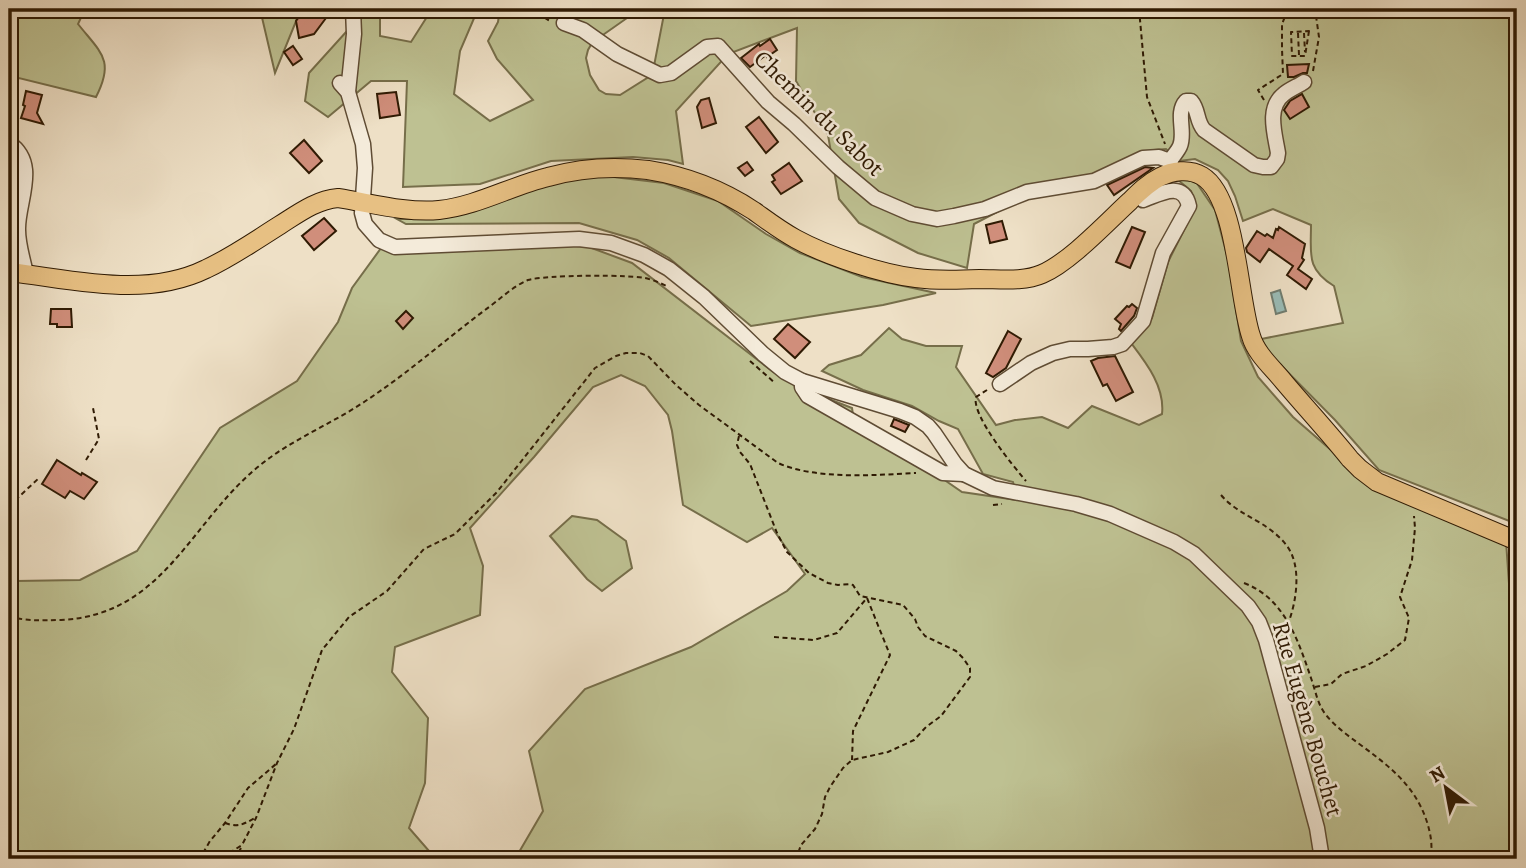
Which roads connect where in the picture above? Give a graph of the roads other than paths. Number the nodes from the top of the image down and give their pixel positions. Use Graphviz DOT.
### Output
graph roads {
  1 [pos="352,9"];
  2 [pos="564,23"];
  3 [pos="1304,82"];
  4 [pos="9,143"];
  5 [pos="1172,167"];
  6 [pos="1138,193"];
  7 [pos="363,202"];
  8 [pos="18,273"];
  9 [pos="802,381"];
  10 [pos="1000,384"];
  11 [pos="964,474"];
  12 [pos="1517,541"];
  13 [pos="1322,859"];
  1 -- 7 [label="street"];
  2 -- 5 [label="street, Chemin du Sabot"];
  3 -- 5 [label="street"];
  4 -- 8 [label="street"];
  5 -- 6 [label="main road"];
  5 -- 12 [label="main road"];
  6 -- 7 [label="main road"];
  6 -- 10 [label="street"];
  7 -- 8 [label="main road"];
  7 -- 9 [label="street"];
  9 -- 11 [label="street"];
  9 -- 11 [label="street"];
  11 -- 13 [label="street, Rue Eugène Bouchet"];
}
